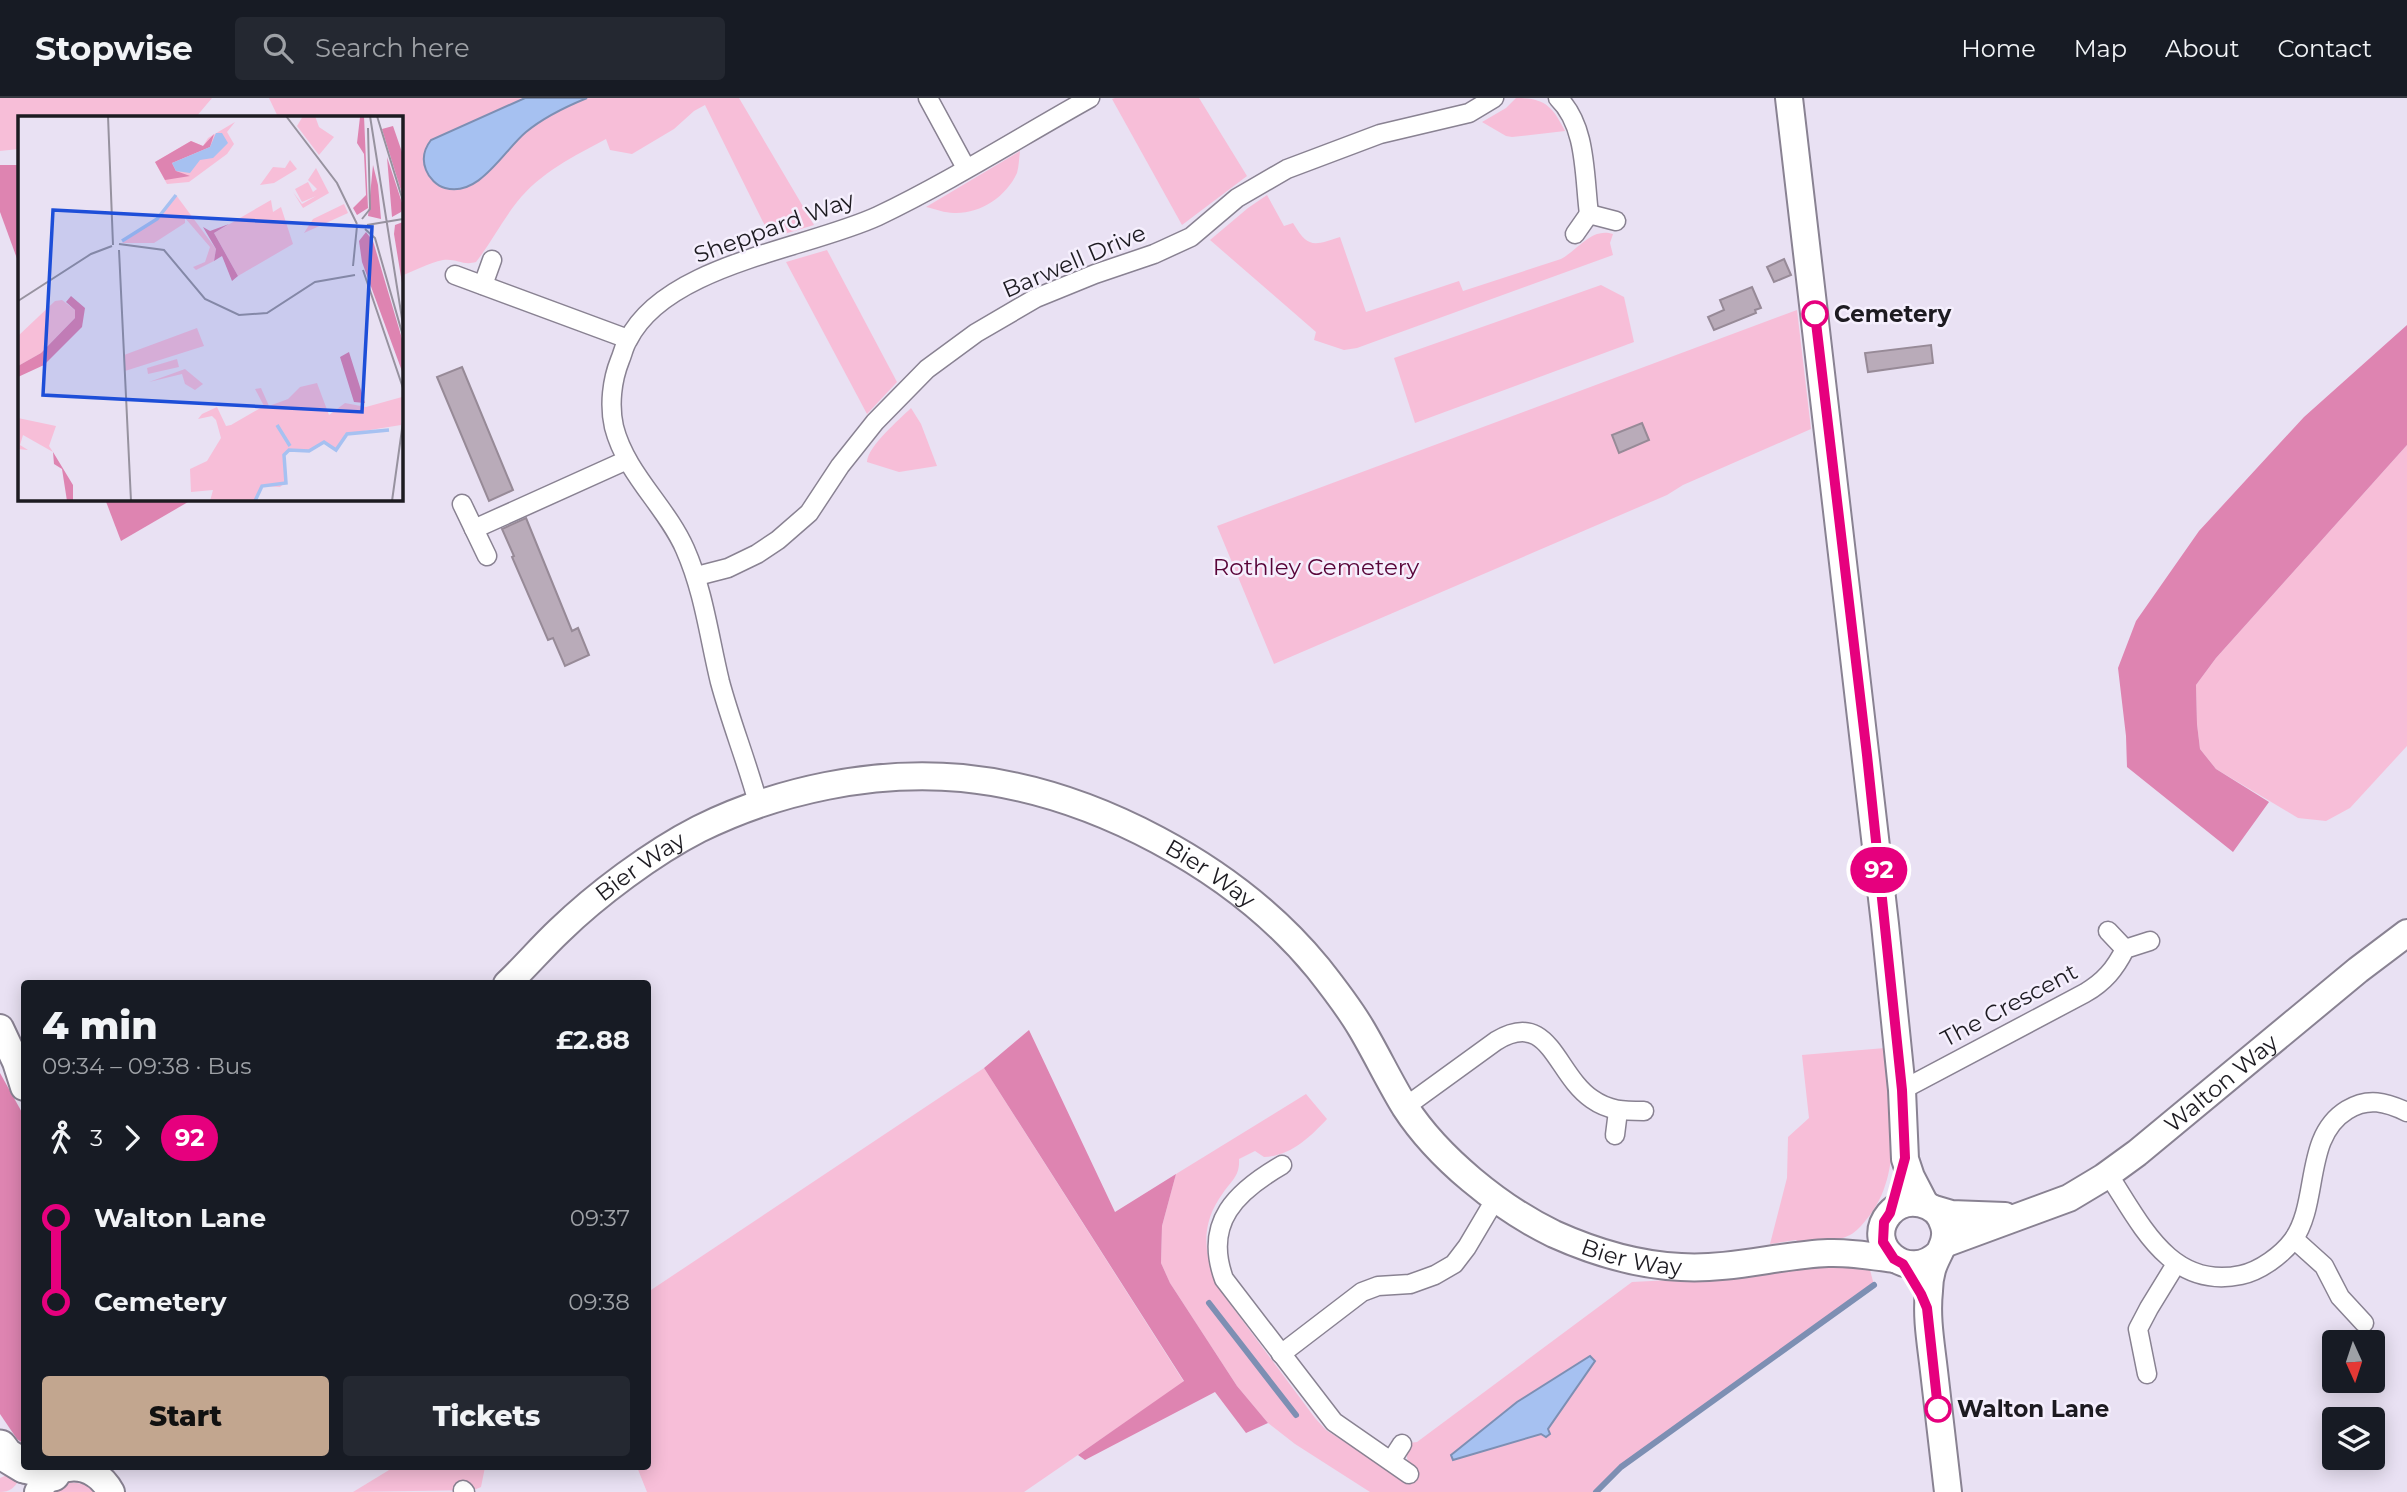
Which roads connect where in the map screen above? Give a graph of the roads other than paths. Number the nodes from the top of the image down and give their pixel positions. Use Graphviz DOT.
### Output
graph roads {
  1 [pos="928,98"];
  2 [pos="1090,98"];
  3 [pos="1494,98"];
  4 [pos="1558,98"];
  5 [pos="1789,98"];
  6 [pos="966,168"];
  7 [pos="1589,214"];
  8 [pos="1616,221"];
  9 [pos="1575,234"];
  10 [pos="492,260"];
  11 [pos="455,275"];
  12 [pos="483,285"];
  13 [pos="628,339"];
  14 [pos="627,460"];
  15 [pos="463,504"];
  16 [pos="474,529"];
  17 [pos="486,556"];
  18 [pos="697,576"];
  19 [pos="758,803"];
  20 [pos="2108,931"];
  21 [pos="2407,933"];
  22 [pos="2150,941"];
  23 [pos="2125,950"];
  24 [pos="511,980"];
  25 [pos="0,1028"];
  26 [pos="20,1065"];
  27 [pos="1902,1090"];
  28 [pos="1405,1107"];
  29 [pos="1618,1111"];
  30 [pos="1644,1111"];
  31 [pos="2407,1112"];
  32 [pos="1615,1135"];
  33 [pos="1905,1158"];
  34 [pos="1282,1165"];
  35 [pos="2108,1174"];
  36 [pos="1496,1198"];
  37 [pos="1929,1207"];
  38 [pos="2023,1216"];
  39 [pos="1887,1218"];
  40 [pos="2294,1239"];
  41 [pos="1941,1249"];
  42 [pos="1828,1253"];
  43 [pos="1898,1261"];
  44 [pos="2176,1264"];
  45 [pos="1927,1308"];
  46 [pos="2364,1323"];
  47 [pos="1281,1354"];
  48 [pos="2147,1374"];
  49 [pos="1402,1444"];
  50 [pos="0,1447"];
  51 [pos="21,1461"];
  52 [pos="1391,1461"];
  53 [pos="49,1472"];
  54 [pos="1409,1474"];
  55 [pos="113,1483"];
  56 [pos="1948,1492"];
  1 -- 6 [label="street"];
  2 -- 6 [label="street, Sheppard Way"];
  3 -- 18 [label="street, Barwell Drive"];
  4 -- 7 [label="street"];
  5 -- 27 [label="street"];
  6 -- 13 [label="street, Sheppard Way"];
  7 -- 8 [label="street"];
  7 -- 9 [label="street"];
  10 -- 12 [label="street"];
  11 -- 12 [label="street"];
  12 -- 13 [label="street"];
  13 -- 14 [label="street, Sheppard Way"];
  14 -- 16 [label="street"];
  14 -- 18 [label="street, Sheppard Way"];
  15 -- 16 [label="street"];
  16 -- 17 [label="street"];
  18 -- 19 [label="street, Sheppard Way"];
  19 -- 24 [label="street, Bier Way"];
  19 -- 28 [label="street, Bier Way"];
  20 -- 23 [label="street"];
  21 -- 35 [label="street, Walton Way"];
  22 -- 23 [label="street"];
  23 -- 27 [label="street, The Crescent"];
  25 -- 26 [label="street"];
  27 -- 33 [label="street"];
  28 -- 29 [label="street"];
  28 -- 36 [label="street, Bier Way"];
  29 -- 30 [label="street"];
  29 -- 32 [label="street"];
  31 -- 40 [label="street"];
  33 -- 37 [label="street"];
  33 -- 39 [label="street"];
  34 -- 47 [label="street"];
  35 -- 38 [label="street, Walton Way"];
  35 -- 44 [label="street"];
  36 -- 42 [label="street, Bier Way"];
  36 -- 47 [label="street"];
  37 -- 38 [label="street, Walton Way"];
  37 -- 39 [label="street"];
  37 -- 41 [label="street"];
  38 -- 41 [label="street, Walton Way"];
  39 -- 42 [label="street, Bier Way"];
  39 -- 43 [label="street"];
  40 -- 44 [label="street"];
  40 -- 46 [label="street"];
  41 -- 43 [label="street"];
  41 -- 45 [label="street"];
  42 -- 43 [label="street, Bier Way"];
  43 -- 45 [label="street"];
  44 -- 48 [label="street"];
  45 -- 56 [label="street"];
  47 -- 52 [label="street"];
  49 -- 52 [label="street"];
  50 -- 51 [label="highway"];
  52 -- 54 [label="street"];
  53 -- 55 [label="street"];
}
